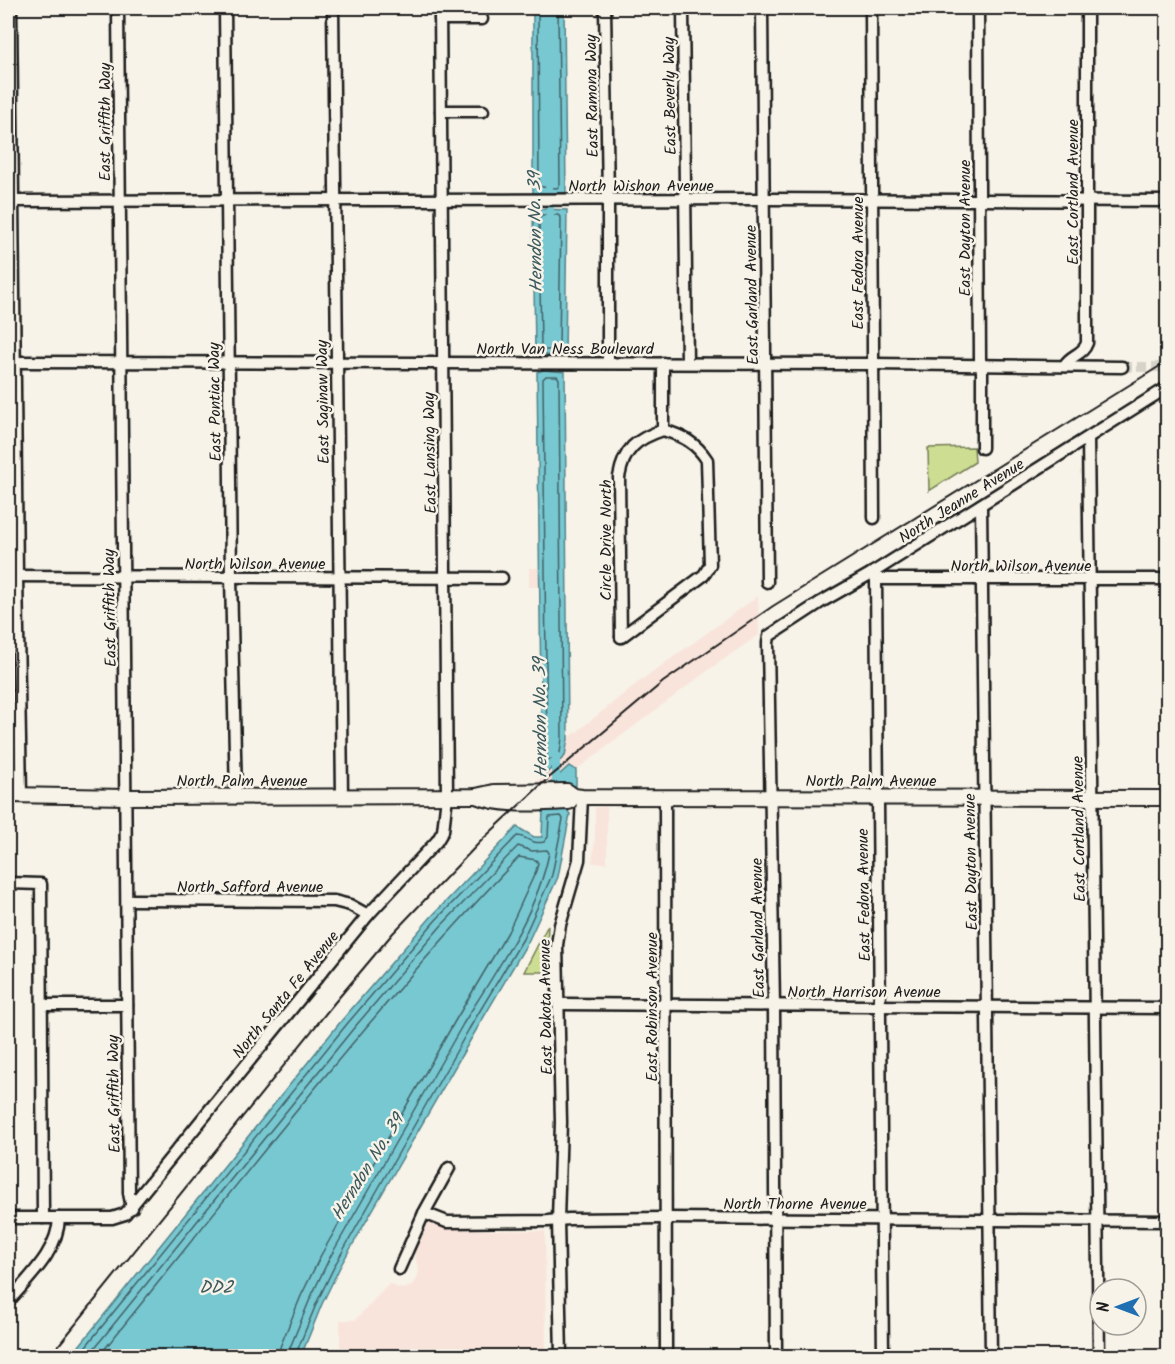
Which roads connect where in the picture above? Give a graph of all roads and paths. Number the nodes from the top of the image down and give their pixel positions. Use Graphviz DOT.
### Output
graph roads {
  1 [pos="11,8"];
  2 [pos="118,8"];
  3 [pos="225,8"];
  4 [pos="333,8"];
  5 [pos="440,8"];
  6 [pos="605,8"];
  7 [pos="683,8"];
  8 [pos="762,8"];
  9 [pos="871,8"];
  10 [pos="978,8"];
  11 [pos="1087,8"];
  12 [pos="440,19"];
  13 [pos="482,19"];
  14 [pos="441,111"];
  15 [pos="483,111"];
  16 [pos="334,200"];
  17 [pos="608,200"];
  18 [pos="686,200"];
  19 [pos="765,200"];
  20 [pos="872,200"];
  21 [pos="10,201"];
  22 [pos="119,201"];
  23 [pos="227,201"];
  24 [pos="441,201"];
  25 [pos="979,201"];
  26 [pos="1087,201"];
  27 [pos="1167,201"];
  28 [pos="11,362"];
  29 [pos="121,362"];
  30 [pos="228,362"];
  31 [pos="336,363"];
  32 [pos="443,363"];
  33 [pos="608,363"];
  34 [pos="663,363"];
  35 [pos="687,363"];
  36 [pos="766,364"];
  37 [pos="873,364"];
  38 [pos="981,365"];
  39 [pos="1065,365"];
  40 [pos="1122,367"];
  41 [pos="1167,387"];
  42 [pos="663,430"];
  43 [pos="1088,438"];
  44 [pos="982,448"];
  45 [pos="981,505"];
  46 [pos="874,518"];
  47 [pos="12,576"];
  48 [pos="874,576"];
  49 [pos="124,577"];
  50 [pos="231,577"];
  51 [pos="338,578"];
  52 [pos="502,578"];
  53 [pos="446,579"];
  54 [pos="1167,579"];
  55 [pos="982,580"];
  56 [pos="1090,580"];
  57 [pos="767,582"];
  58 [pos="770,636"];
  59 [pos="14,795"];
  60 [pos="447,795"];
  61 [pos="342,796"];
  62 [pos="769,796"];
  63 [pos="126,797"];
  64 [pos="236,797"];
  65 [pos="573,797"];
  66 [pos="665,797"];
  67 [pos="876,797"];
  68 [pos="984,798"];
  69 [pos="1092,798"];
  70 [pos="1167,798"];
  71 [pos="8,884"];
  72 [pos="128,900"];
  73 [pos="368,915"];
  74 [pos="43,1005"];
  75 [pos="127,1005"];
  76 [pos="560,1005"];
  77 [pos="666,1005"];
  78 [pos="774,1006"];
  79 [pos="1095,1006"];
  80 [pos="880,1007"];
  81 [pos="987,1007"];
  82 [pos="1167,1008"];
  83 [pos="448,1168"];
  84 [pos="132,1208"];
  85 [pos="424,1213"];
  86 [pos="8,1218"];
  87 [pos="43,1218"];
  88 [pos="59,1218"];
  89 [pos="666,1218"];
  90 [pos="776,1218"];
  91 [pos="881,1219"];
  92 [pos="988,1219"];
  93 [pos="558,1220"];
  94 [pos="1098,1220"];
  95 [pos="1167,1221"];
  96 [pos="399,1269"];
  97 [pos="8,1302"];
  98 [pos="561,1356"];
  99 [pos="666,1356"];
  100 [pos="776,1356"];
  101 [pos="883,1356"];
  102 [pos="991,1356"];
  103 [pos="1099,1356"];
  1 -- 21 [label="street"];
  2 -- 22 [label="street, East Griffith Way"];
  3 -- 23 [label="street, East Pontiac Way"];
  4 -- 16 [label="street, East Saginaw Way"];
  5 -- 12 [label="street, East Lansing Way"];
  6 -- 17 [label="street, East Ramona Way"];
  7 -- 18 [label="street, East Beverly Way"];
  8 -- 19 [label="street, East Garland Avenue"];
  9 -- 20 [label="street, East Fedora Avenue"];
  10 -- 25 [label="street, East Dayton Avenue"];
  11 -- 26 [label="street, East Cortland Avenue"];
  12 -- 13 [label="street"];
  12 -- 14 [label="street, East Lansing Way"];
  14 -- 15 [label="street"];
  14 -- 24 [label="street, East Lansing Way"];
  16 -- 23 [label="street, North Wishon Avenue"];
  16 -- 24 [label="street, North Wishon Avenue"];
  16 -- 31 [label="street, East Saginaw Way"];
  17 -- 18 [label="street, North Wishon Avenue"];
  17 -- 24 [label="street, North Wishon Avenue"];
  17 -- 33 [label="street, East Ramona Way"];
  18 -- 19 [label="street, North Wishon Avenue"];
  18 -- 35 [label="street, East Beverly Way"];
  19 -- 20 [label="street, North Wishon Avenue"];
  19 -- 36 [label="street, East Garland Avenue"];
  20 -- 25 [label="street, North Wishon Avenue"];
  20 -- 37 [label="street, East Fedora Avenue"];
  21 -- 22 [label="street, North Wishon Avenue"];
  21 -- 28 [label="street"];
  22 -- 23 [label="street, North Wishon Avenue"];
  22 -- 29 [label="street, East Griffith Way"];
  23 -- 30 [label="street, East Pontiac Way"];
  24 -- 32 [label="street, East Lansing Way"];
  25 -- 26 [label="street, North Wishon Avenue"];
  25 -- 38 [label="street, East Dayton Avenue"];
  26 -- 27 [label="street, North Wishon Avenue"];
  26 -- 39 [label="street, East Cortland Avenue"];
  28 -- 29 [label="street, North Van Ness Boulevard"];
  28 -- 47 [label="street"];
  29 -- 30 [label="street, North Van Ness Boulevard"];
  29 -- 49 [label="street, East Griffith Way"];
  30 -- 31 [label="street, North Van Ness Boulevard"];
  30 -- 50 [label="street, East Pontiac Way"];
  31 -- 32 [label="street, North Van Ness Boulevard"];
  31 -- 51 [label="street, East Saginaw Way"];
  32 -- 33 [label="street, North Van Ness Boulevard"];
  32 -- 53 [label="street, East Lansing Way"];
  33 -- 34 [label="street, North Van Ness Boulevard"];
  34 -- 35 [label="street, North Van Ness Boulevard"];
  34 -- 42 [label="street"];
  35 -- 36 [label="street, North Van Ness Boulevard"];
  36 -- 37 [label="street, North Van Ness Boulevard"];
  36 -- 57 [label="street, East Garland Avenue"];
  37 -- 38 [label="street, North Van Ness Boulevard"];
  37 -- 46 [label="street, East Fedora Avenue"];
  38 -- 39 [label="street, North Van Ness Boulevard"];
  38 -- 44 [label="street, East Dayton Avenue"];
  39 -- 40 [label="street, North Van Ness Boulevard"];
  41 -- 43 [label="street, North Jeanne Avenue"];
  42 -- 42 [label="street, Circle Drive North"];
  43 -- 45 [label="street, North Jeanne Avenue"];
  43 -- 56 [label="street, East Cortland Avenue"];
  45 -- 48 [label="street, North Jeanne Avenue"];
  45 -- 55 [label="street, East Dayton Avenue"];
  47 -- 49 [label="street, North Wilson Avenue"];
  47 -- 59 [label="street"];
  48 -- 55 [label="street, North Wilson Avenue"];
  48 -- 58 [label="street, North Jeanne Avenue"];
  48 -- 67 [label="street, East Fedora Avenue"];
  49 -- 50 [label="street, North Wilson Avenue"];
  49 -- 63 [label="street, East Griffith Way"];
  50 -- 51 [label="street, North Wilson Avenue"];
  50 -- 64 [label="street, East Pontiac Way"];
  51 -- 53 [label="street, North Wilson Avenue"];
  51 -- 61 [label="street, East Saginaw Way"];
  52 -- 53 [label="street, North Wilson Avenue"];
  53 -- 60 [label="street, East Lansing Way"];
  54 -- 56 [label="street, North Wilson Avenue"];
  55 -- 56 [label="street, North Wilson Avenue"];
  55 -- 68 [label="street, East Dayton Avenue"];
  56 -- 69 [label="street, East Cortland Avenue"];
  58 -- 62 [label="street, East Garland Avenue"];
  59 -- 63 [label="main road, North Palm Avenue"];
  60 -- 61 [label="main road, North Palm Avenue"];
  60 -- 65 [label="main road, North Palm Avenue"];
  60 -- 73 [label="street, North Santa Fe Avenue"];
  61 -- 64 [label="main road, North Palm Avenue"];
  62 -- 66 [label="main road, North Palm Avenue"];
  62 -- 67 [label="main road, North Palm Avenue"];
  62 -- 78 [label="street, East Garland Avenue"];
  63 -- 64 [label="main road, North Palm Avenue"];
  63 -- 72 [label="street, East Griffith Way"];
  65 -- 66 [label="main road, North Palm Avenue"];
  65 -- 76 [label="street, East Dakota Avenue"];
  66 -- 77 [label="street, East Robinson Avenue"];
  67 -- 68 [label="main road, North Palm Avenue"];
  67 -- 80 [label="street, East Fedora Avenue"];
  68 -- 69 [label="main road, North Palm Avenue"];
  68 -- 81 [label="street, East Dayton Avenue"];
  69 -- 70 [label="main road, North Palm Avenue"];
  69 -- 79 [label="street, East Cortland Avenue"];
  71 -- 74 [label="street"];
  72 -- 73 [label="street, North Safford Avenue"];
  72 -- 75 [label="street, East Griffith Way"];
  73 -- 84 [label="street, North Santa Fe Avenue"];
  74 -- 75 [label="street"];
  74 -- 87 [label="street"];
  75 -- 84 [label="street, East Griffith Way"];
  76 -- 77 [label="street, North Harrison Avenue"];
  76 -- 93 [label="street, East Dakota Avenue"];
  77 -- 78 [label="street, North Harrison Avenue"];
  77 -- 89 [label="street, East Robinson Avenue"];
  78 -- 80 [label="street, North Harrison Avenue"];
  78 -- 90 [label="street, East Garland Avenue"];
  79 -- 81 [label="street, North Harrison Avenue"];
  79 -- 82 [label="street, North Harrison Avenue"];
  79 -- 94 [label="street, East Cortland Avenue"];
  80 -- 81 [label="street, North Harrison Avenue"];
  80 -- 91 [label="street, East Fedora Avenue"];
  81 -- 92 [label="street, East Dayton Avenue"];
  83 -- 85 [label="street"];
  84 -- 88 [label="street"];
  85 -- 93 [label="street, North Thorne Avenue"];
  85 -- 96 [label="street"];
  86 -- 87 [label="street"];
  87 -- 88 [label="street"];
  88 -- 97 [label="street"];
  89 -- 90 [label="street, North Thorne Avenue"];
  89 -- 93 [label="street, North Thorne Avenue"];
  89 -- 99 [label="street, East Robinson Avenue"];
  90 -- 91 [label="street, North Thorne Avenue"];
  90 -- 100 [label="street, East Garland Avenue"];
  91 -- 92 [label="street, North Thorne Avenue"];
  91 -- 101 [label="street, East Fedora Avenue"];
  92 -- 94 [label="street, North Thorne Avenue"];
  92 -- 102 [label="street, East Dayton Avenue"];
  93 -- 98 [label="street, East Dakota Avenue"];
  94 -- 95 [label="street, North Thorne Avenue"];
  94 -- 103 [label="street, East Cortland Avenue"];
}
